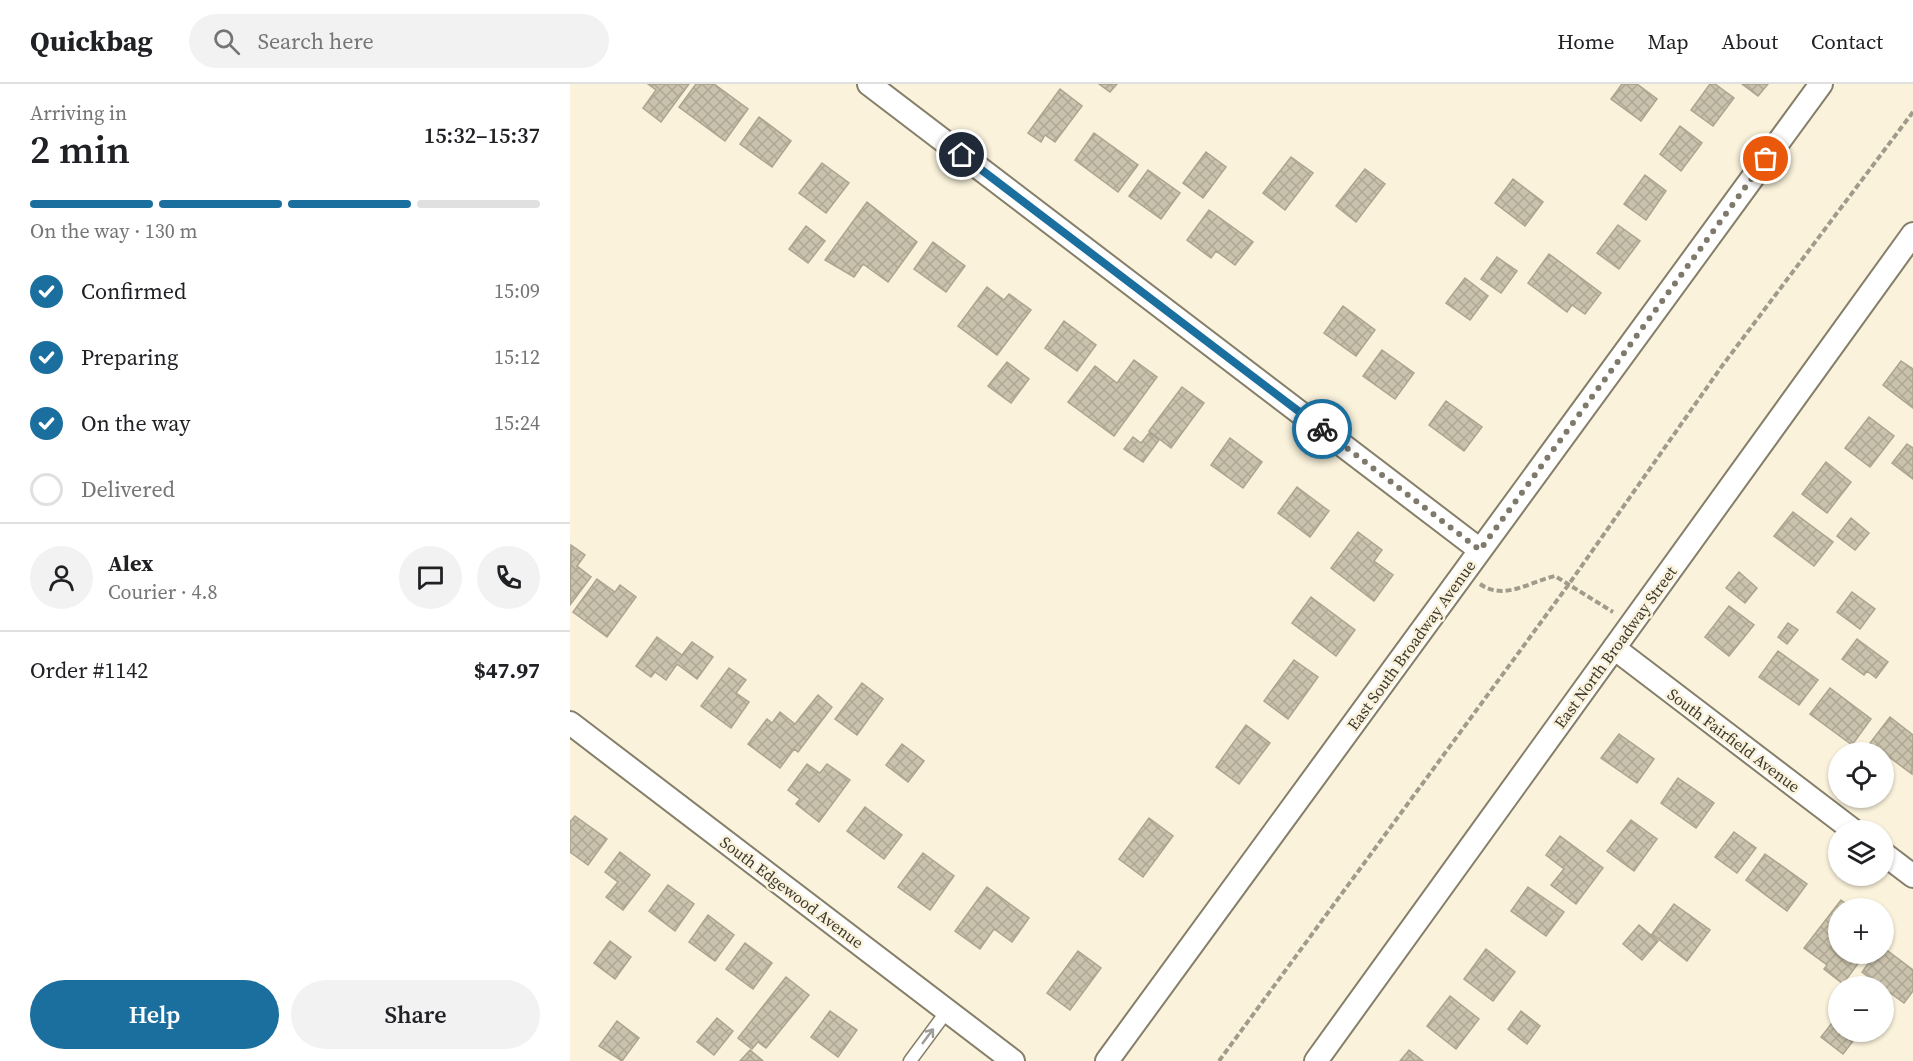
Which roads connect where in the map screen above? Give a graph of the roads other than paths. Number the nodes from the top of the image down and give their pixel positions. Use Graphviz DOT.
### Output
graph roads {
  1 [pos="869,84"];
  2 [pos="1821,84"];
  3 [pos="1913,234"];
  4 [pos="1480,550"];
  5 [pos="1614,648"];
  6 [pos="570,723"];
  7 [pos="1840,820"];
  8 [pos="1894,862"];
  9 [pos="1913,876"];
  10 [pos="947,1011"];
  11 [pos="910,1061"];
  12 [pos="1013,1061"];
  13 [pos="1107,1061"];
  14 [pos="1316,1061"];
  1 -- 4 [label="street"];
  2 -- 4 [label="street, East South Broadway Avenue"];
  3 -- 5 [label="street, East North Broadway Street"];
  4 -- 13 [label="street, East South Broadway Avenue"];
  5 -- 7 [label="street, South Fairfield Avenue"];
  5 -- 14 [label="street, East North Broadway Street"];
  6 -- 10 [label="street, South Edgewood Avenue"];
  8 -- 9 [label="street"];
  11 -- 10 [label="lane, one-way"];
  10 -- 12 [label="street, South Edgewood Avenue"];
}
